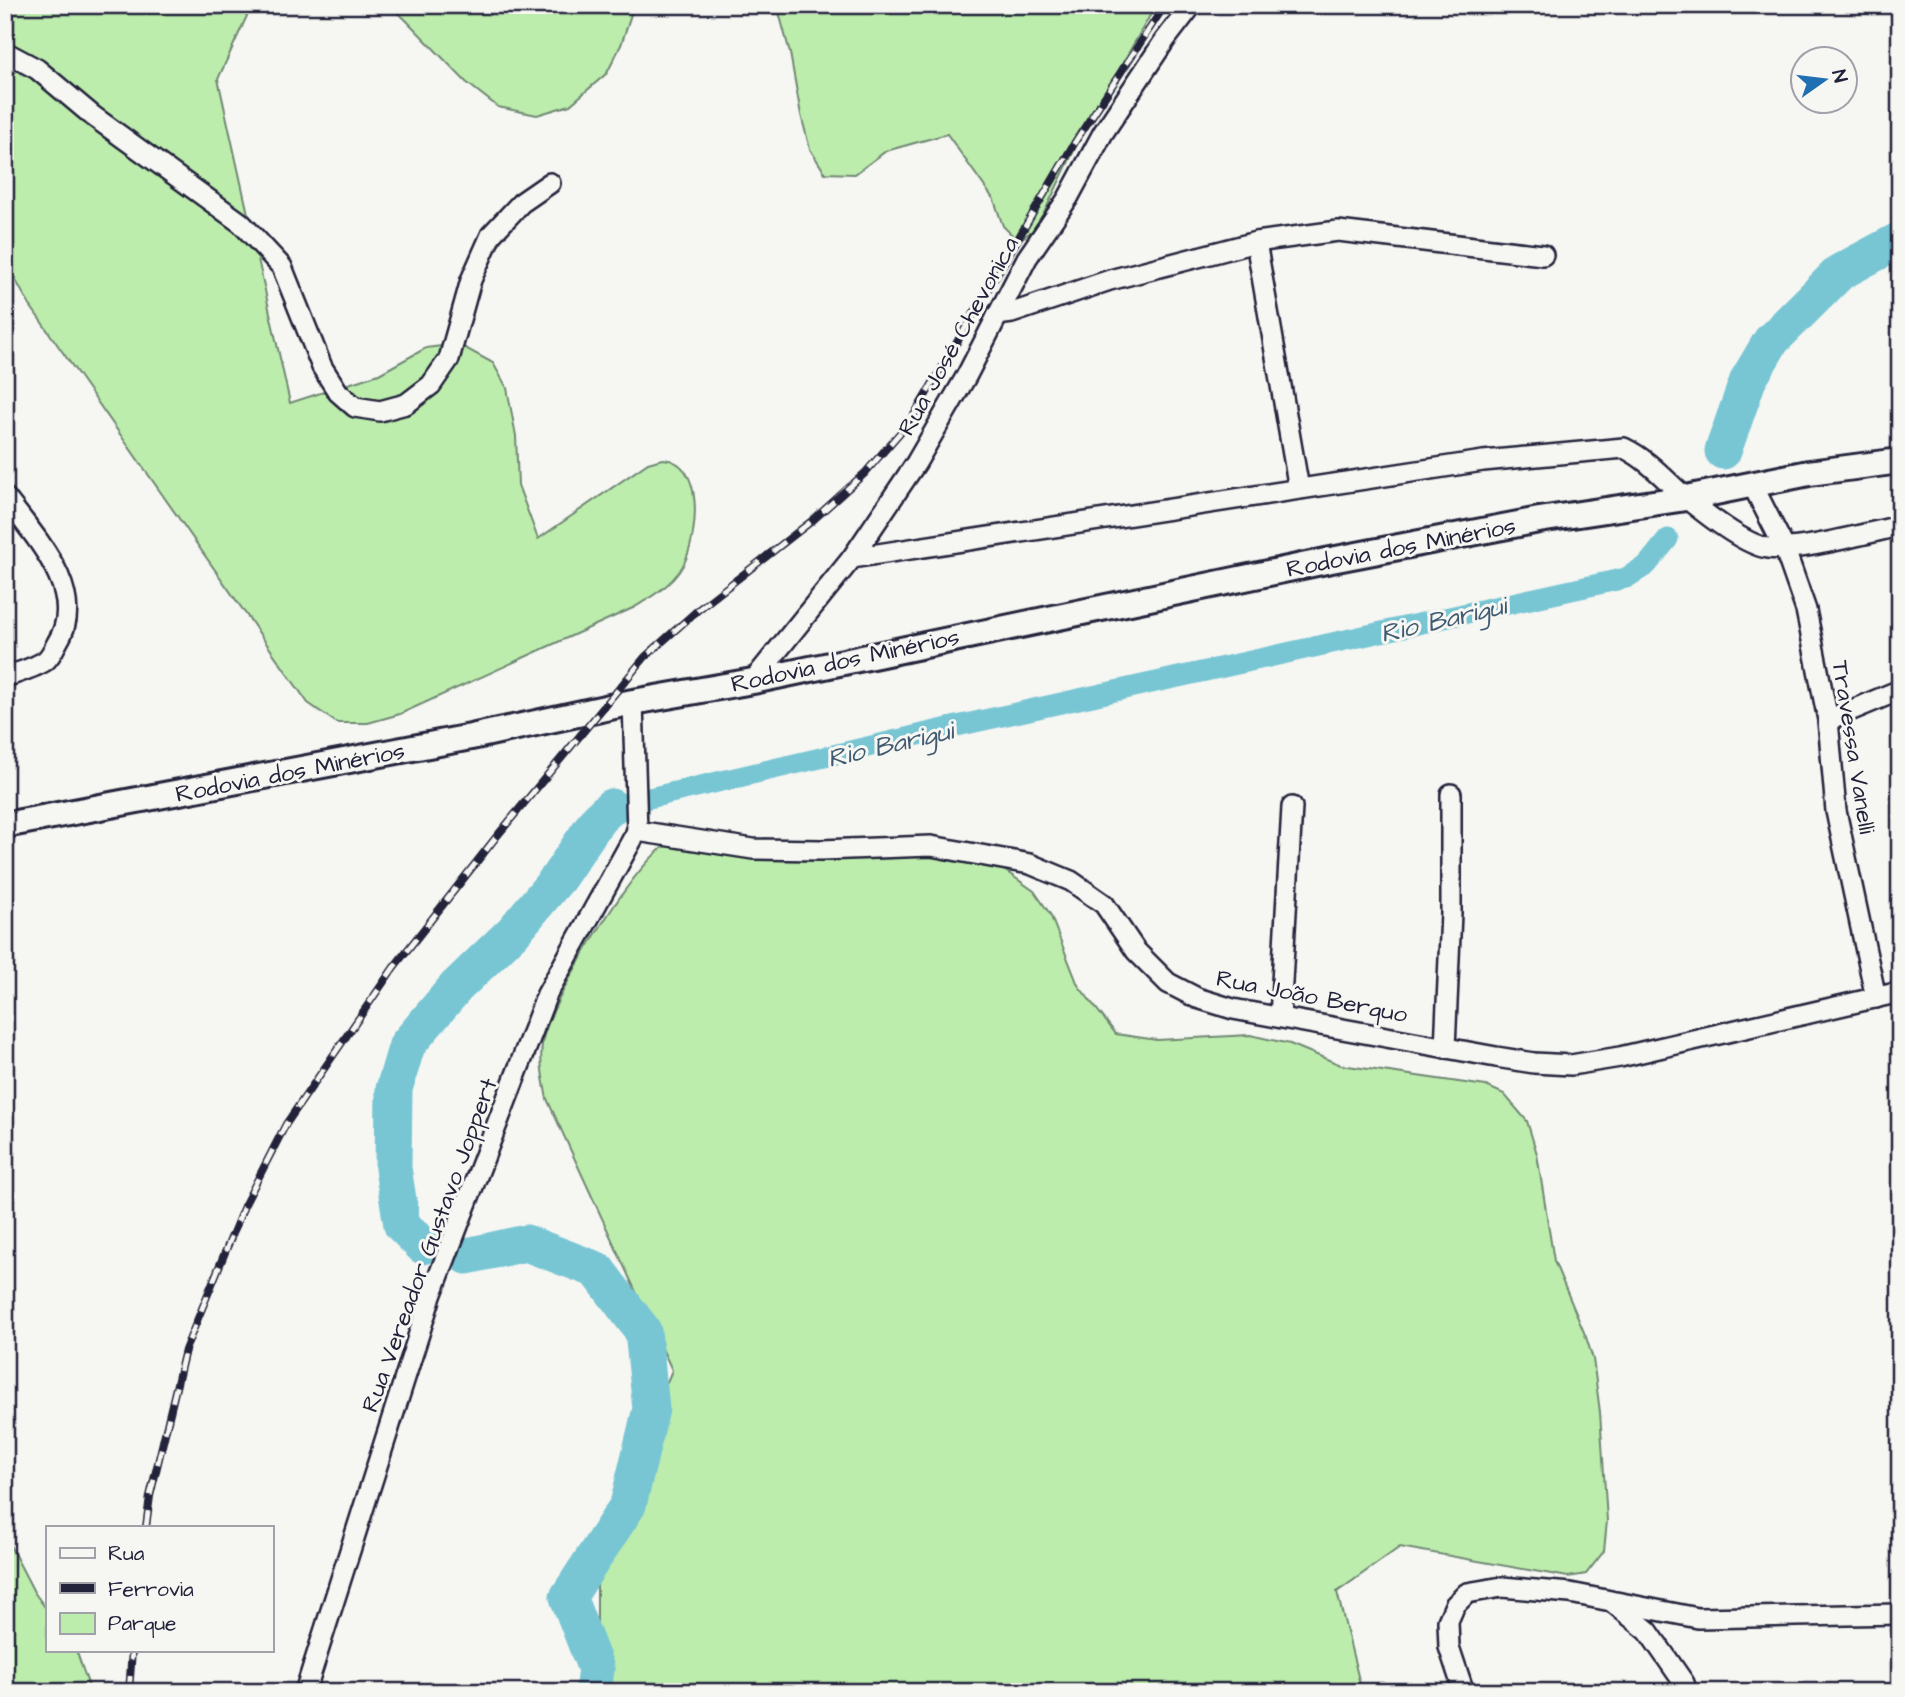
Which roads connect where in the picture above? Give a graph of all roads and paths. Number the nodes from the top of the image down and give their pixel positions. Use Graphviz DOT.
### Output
graph roads {
  1 [pos="1192,5"];
  2 [pos="5,52"];
  3 [pos="551,183"];
  4 [pos="1256,242"];
  5 [pos="1543,255"];
  6 [pos="998,315"];
  7 [pos="1900,461"];
  8 [pos="1752,484"];
  9 [pos="1299,489"];
  10 [pos="5,497"];
  11 [pos="1686,498"];
  12 [pos="1900,526"];
  13 [pos="1784,547"];
  14 [pos="852,558"];
  15 [pos="5,677"];
  16 [pos="753,681"];
  17 [pos="1900,690"];
  18 [pos="633,702"];
  19 [pos="1828,720"];
  20 [pos="1451,794"];
  21 [pos="1292,807"];
  22 [pos="5,825"];
  23 [pos="637,831"];
  24 [pos="1900,992"];
  25 [pos="1875,998"];
  26 [pos="1280,1017"];
  27 [pos="1445,1048"];
  28 [pos="1611,1601"];
  29 [pos="1900,1614"];
  30 [pos="305,1692"];
  31 [pos="1464,1692"];
  32 [pos="1687,1692"];
  1 -- 6 [label="street, Rua José Chevonica"];
  2 -- 3 [label="street"];
  4 -- 5 [label="street"];
  4 -- 6 [label="street"];
  4 -- 9 [label="street"];
  6 -- 14 [label="street, Rua José Chevonica"];
  7 -- 8 [label="main road, Rodovia dos Minérios"];
  8 -- 11 [label="main road, Rodovia dos Minérios"];
  8 -- 13 [label="street, Travessa Vanelli"];
  9 -- 11 [label="street"];
  9 -- 14 [label="street"];
  10 -- 15 [label="street"];
  11 -- 13 [label="street"];
  11 -- 16 [label="main road, Rodovia dos Minérios"];
  12 -- 13 [label="street"];
  13 -- 19 [label="street, Travessa Vanelli"];
  14 -- 16 [label="street, Rua José Chevonica"];
  16 -- 18 [label="main road, Rodovia dos Minérios"];
  17 -- 19 [label="street"];
  18 -- 22 [label="main road, Rodovia dos Minérios"];
  18 -- 23 [label="street"];
  19 -- 25 [label="street, Travessa Vanelli"];
  20 -- 27 [label="street"];
  21 -- 26 [label="street"];
  23 -- 26 [label="street, Rua João Berquo"];
  23 -- 30 [label="street, Rua Vereador Gustavo Joppert"];
  24 -- 25 [label="street, Rua João Berquo"];
  25 -- 27 [label="street, Rua João Berquo"];
  26 -- 27 [label="street, Rua João Berquo"];
  28 -- 29 [label="street"];
  28 -- 31 [label="street"];
  28 -- 32 [label="street"];
}
